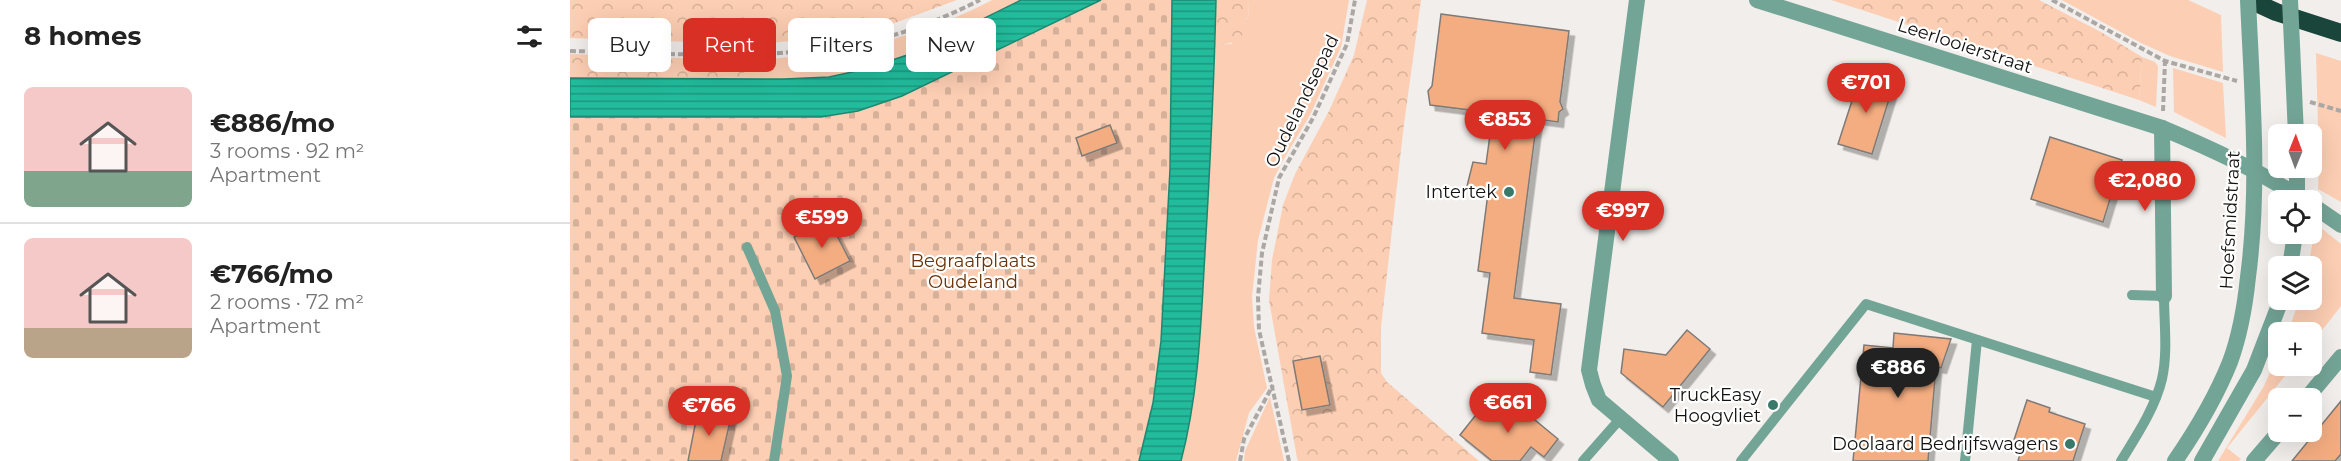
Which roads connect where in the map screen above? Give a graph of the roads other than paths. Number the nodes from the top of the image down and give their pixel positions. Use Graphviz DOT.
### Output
graph roads {
  1 [pos="1637,0"];
  2 [pos="1757,0"];
  3 [pos="2249,0"];
  4 [pos="2290,0"];
  5 [pos="2341,33"];
  6 [pos="2296,124"];
  7 [pos="2162,128"];
  8 [pos="2289,190"];
  9 [pos="2322,212"];
  10 [pos="2341,225"];
  11 [pos="747,247"];
  12 [pos="2133,295"];
  13 [pos="2164,296"];
  14 [pos="2277,310"];
  15 [pos="1977,340"];
  16 [pos="2341,357"];
  17 [pos="2315,388"];
  18 [pos="2156,397"];
  19 [pos="1620,419"];
  20 [pos="2270,442"];
  21 [pos="774,461"];
  22 [pos="1583,461"];
  23 [pos="1671,461"];
  24 [pos="1741,461"];
  25 [pos="1965,461"];
  26 [pos="2121,461"];
  27 [pos="2175,461"];
  28 [pos="2202,461"];
  29 [pos="2254,461"];
  1 -- 19 [label="street"];
  2 -- 7 [label="street, Leerlooierstraat"];
  3 -- 5 [label="highway"];
  3 -- 27 [label="street, Hoefsmidstraat, bridge"];
  4 -- 6 [label="street, bridge"];
  7 -- 8 [label="street, Leerlooierstraat"];
  7 -- 13 [label="street"];
  9 -- 10 [label="street"];
  11 -- 21 [label="lane"];
  12 -- 13 [label="lane"];
  13 -- 18 [label="lane"];
  14 -- 28 [label="street"];
  15 -- 18 [label="lane"];
  15 -- 24 [label="lane"];
  15 -- 25 [label="lane"];
  16 -- 17 [label="street"];
  18 -- 26 [label="lane"];
  19 -- 22 [label="lane"];
  19 -- 23 [label="street"];
  20 -- 29 [label="street"];
}
